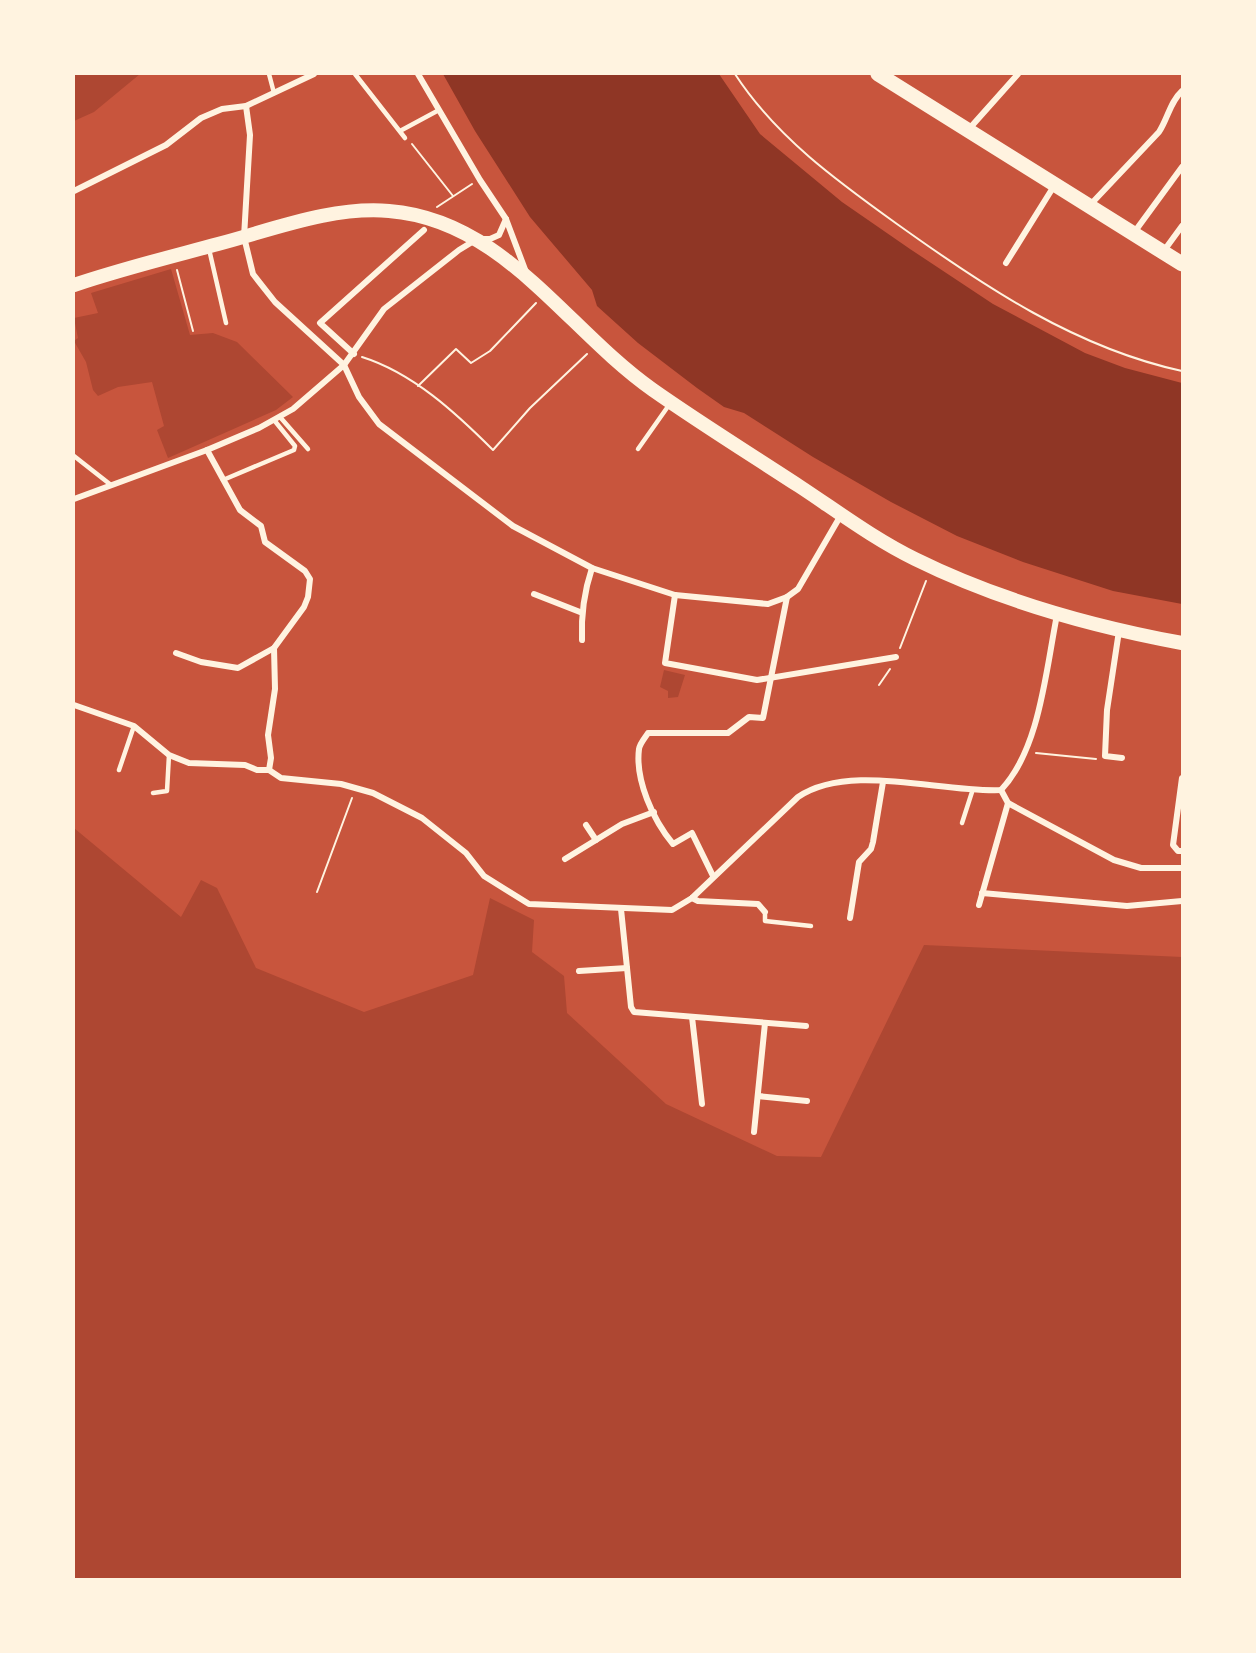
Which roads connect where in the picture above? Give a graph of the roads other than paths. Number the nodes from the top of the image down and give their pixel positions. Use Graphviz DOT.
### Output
graph roads {
  1 [pos="269,74"];
  2 [pos="314,74"];
  3 [pos="355,74"];
  4 [pos="418,74"];
  5 [pos="878,74"];
  6 [pos="1018,74"];
  7 [pos="1182,91"];
  8 [pos="274,93"];
  9 [pos="246,106"];
  10 [pos="439,110"];
  11 [pos="400,131"];
  12 [pos="967,131"];
  13 [pos="405,138"];
  14 [pos="1182,167"];
  15 [pos="1054,186"];
  16 [pos="74,191"];
  17 [pos="1088,207"];
  18 [pos="506,219"];
  19 [pos="425,224"];
  20 [pos="1182,226"];
  21 [pos="1132,234"];
  22 [pos="244,237"];
  23 [pos="477,239"];
  24 [pos="208,247"];
  25 [pos="1162,253"];
  26 [pos="1006,263"];
  27 [pos="1182,264"];
  28 [pos="527,275"];
  29 [pos="74,285"];
  30 [pos="226,322"];
  31 [pos="354,354"];
  32 [pos="345,366"];
  33 [pos="671,402"];
  34 [pos="277,419"];
  35 [pos="308,449"];
  36 [pos="638,449"];
  37 [pos="207,450"];
  38 [pos="74,456"];
  39 [pos="223,480"];
  40 [pos="111,485"];
  41 [pos="74,499"];
  42 [pos="842,514"];
  43 [pos="592,568"];
  44 [pos="534,594"];
  45 [pos="675,595"];
  46 [pos="788,597"];
  47 [pos="580,612"];
  48 [pos="1057,615"];
  49 [pos="1119,631"];
  50 [pos="582,640"];
  51 [pos="1182,643"];
  52 [pos="274,648"];
  53 [pos="176,653"];
  54 [pos="896,657"];
  55 [pos="771,677"];
  56 [pos="74,705"];
  57 [pos="134,726"];
  58 [pos="169,754"];
  59 [pos="1122,758"];
  60 [pos="119,770"];
  61 [pos="269,770"];
  62 [pos="1182,778"];
  63 [pos="883,782"];
  64 [pos="1001,790"];
  65 [pos="972,792"];
  66 [pos="153,794"];
  67 [pos="1008,803"];
  68 [pos="654,812"];
  69 [pos="962,823"];
  70 [pos="586,825"];
  71 [pos="596,840"];
  72 [pos="1182,851"];
  73 [pos="566,859"];
  74 [pos="1182,868"];
  75 [pos="712,876"];
  76 [pos="982,893"];
  77 [pos="693,898"];
  78 [pos="1182,901"];
  79 [pos="979,905"];
  80 [pos="621,909"];
  81 [pos="765,912"];
  82 [pos="850,918"];
  83 [pos="811,926"];
  84 [pos="627,968"];
  85 [pos="579,971"];
  86 [pos="692,1017"];
  87 [pos="765,1023"];
  88 [pos="806,1026"];
  89 [pos="758,1096"];
  90 [pos="807,1101"];
  91 [pos="702,1104"];
  92 [pos="754,1132"];
  1 -- 8 [label="lane"];
  2 -- 8 [label="street"];
  3 -- 11 [label="lane"];
  4 -- 10 [label="street"];
  5 -- 12 [label="highway"];
  6 -- 12 [label="street"];
  7 -- 17 [label="street"];
  8 -- 9 [label="street"];
  9 -- 16 [label="street"];
  9 -- 22 [label="street"];
  10 -- 11 [label="lane"];
  10 -- 18 [label="street"];
  11 -- 13 [label="lane"];
  12 -- 15 [label="highway"];
  14 -- 21 [label="street"];
  15 -- 17 [label="highway"];
  15 -- 26 [label="street"];
  17 -- 21 [label="highway"];
  18 -- 23 [label="street"];
  18 -- 28 [label="street"];
  19 -- 22 [label="main road"];
  19 -- 23 [label="main road"];
  19 -- 31 [label="street"];
  20 -- 25 [label="street"];
  21 -- 25 [label="highway"];
  22 -- 24 [label="main road"];
  22 -- 32 [label="street"];
  23 -- 28 [label="main road"];
  23 -- 31 [label="street"];
  24 -- 29 [label="main road"];
  24 -- 30 [label="lane"];
  25 -- 27 [label="highway"];
  28 -- 33 [label="main road"];
  31 -- 32 [label="street"];
  32 -- 34 [label="street"];
  32 -- 43 [label="street"];
  33 -- 36 [label="lane"];
  33 -- 42 [label="main road"];
  34 -- 35 [label="lane"];
  34 -- 37 [label="street"];
  34 -- 39 [label="lane"];
  37 -- 39 [label="street"];
  37 -- 40 [label="street"];
  38 -- 40 [label="lane"];
  39 -- 52 [label="street"];
  40 -- 41 [label="street"];
  42 -- 46 [label="street"];
  42 -- 48 [label="main road"];
  43 -- 45 [label="street"];
  43 -- 47 [label="street"];
  44 -- 47 [label="street"];
  45 -- 46 [label="street"];
  45 -- 55 [label="street"];
  46 -- 55 [label="street"];
  47 -- 50 [label="street"];
  48 -- 49 [label="main road"];
  48 -- 64 [label="street"];
  49 -- 51 [label="main road"];
  49 -- 59 [label="street"];
  52 -- 53 [label="street"];
  52 -- 61 [label="street"];
  54 -- 55 [label="street"];
  55 -- 68 [label="street"];
  56 -- 57 [label="street"];
  57 -- 58 [label="street"];
  57 -- 60 [label="lane"];
  58 -- 61 [label="street"];
  58 -- 66 [label="lane"];
  61 -- 80 [label="street"];
  62 -- 72 [label="street"];
  63 -- 65 [label="street"];
  63 -- 75 [label="street"];
  63 -- 82 [label="street"];
  64 -- 65 [label="street"];
  64 -- 67 [label="street"];
  65 -- 69 [label="lane"];
  67 -- 74 [label="street"];
  67 -- 76 [label="street"];
  68 -- 71 [label="street"];
  68 -- 75 [label="street"];
  70 -- 71 [label="street"];
  71 -- 73 [label="street"];
  75 -- 77 [label="street"];
  76 -- 78 [label="street"];
  76 -- 79 [label="street"];
  77 -- 80 [label="street"];
  77 -- 81 [label="street"];
  80 -- 84 [label="street"];
  81 -- 83 [label="lane"];
  84 -- 85 [label="street"];
  84 -- 86 [label="street"];
  86 -- 87 [label="street"];
  86 -- 91 [label="street"];
  87 -- 88 [label="street"];
  87 -- 89 [label="street"];
  89 -- 90 [label="street"];
  89 -- 92 [label="street"];
}
